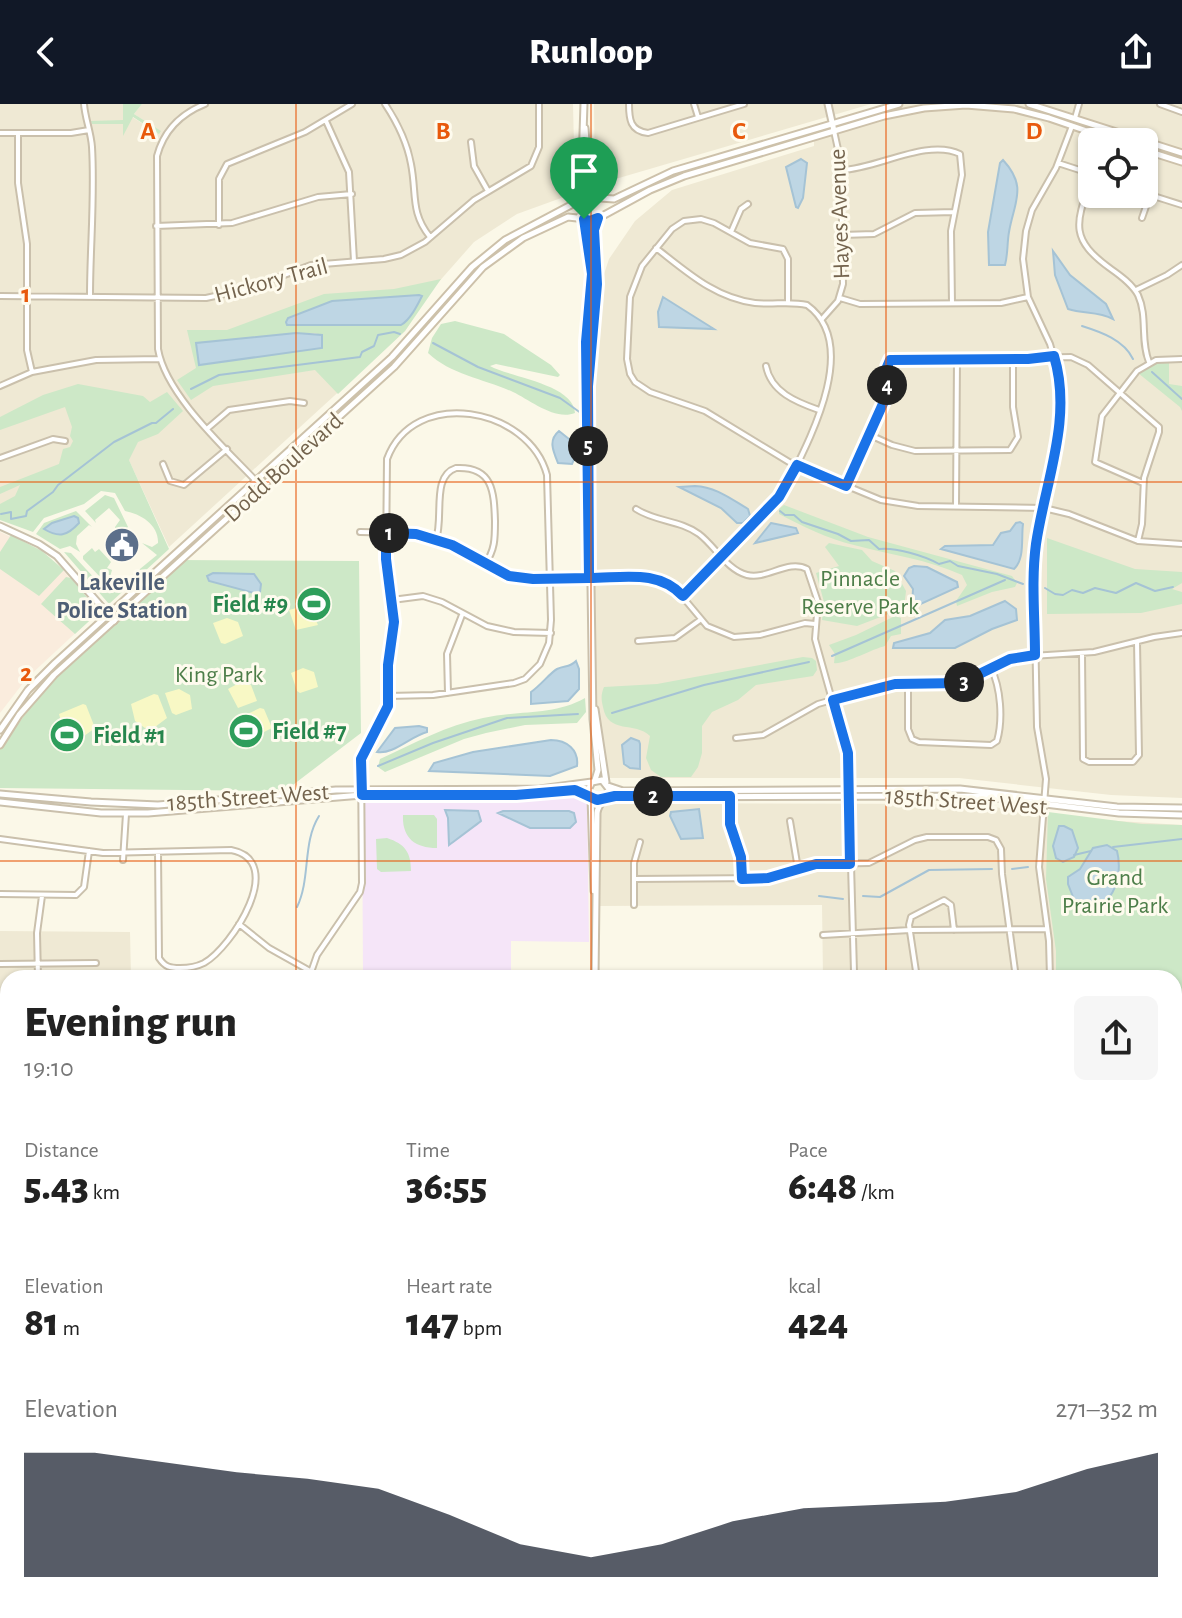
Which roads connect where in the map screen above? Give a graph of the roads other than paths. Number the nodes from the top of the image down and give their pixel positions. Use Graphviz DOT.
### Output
graph roads {
  1 [pos="84,104"];
  2 [pos="205,104"];
  3 [pos="352,104"];
  4 [pos="385,104"];
  5 [pos="539,104"];
  6 [pos="584,104"];
  7 [pos="629,104"];
  8 [pos="694,104"];
  9 [pos="744,104"];
  10 [pos="828,104"];
  11 [pos="899,104"];
  12 [pos="1029,104"];
  13 [pos="1079,104"];
  14 [pos="1160,104"];
  15 [pos="1182,112"];
  16 [pos="698,117"];
  17 [pos="1075,118"];
  18 [pos="326,121"];
  19 [pos="833,123"];
  20 [pos="584,126"];
  21 [pos="1072,126"];
  22 [pos="1078,128"];
  23 [pos="89,130"];
  24 [pos="834,131"];
  25 [pos="0,133"];
  26 [pos="18,133"];
  27 [pos="471,142"];
  28 [pos="1182,153"];
  29 [pos="1158,154"];
  30 [pos="1182,162"];
  31 [pos="1058,163"];
  32 [pos="842,170"];
  33 [pos="1078,171"];
  34 [pos="488,191"];
  35 [pos="352,194"];
  36 [pos="598,198"];
  37 [pos="1158,198"];
  38 [pos="582,199"];
  39 [pos="748,204"];
  40 [pos="1182,205"];
  41 [pos="1082,208"];
  42 [pos="1145,208"];
  43 [pos="954,212"];
  44 [pos="599,218"];
  45 [pos="1142,218"];
  46 [pos="583,219"];
  47 [pos="219,225"];
  48 [pos="156,226"];
  49 [pos="731,232"];
  50 [pos="842,235"];
  51 [pos="430,237"];
  52 [pos="655,247"];
  53 [pos="354,261"];
  54 [pos="1182,265"];
  55 [pos="1136,290"];
  56 [pos="0,296"];
  57 [pos="28,297"];
  58 [pos="90,297"];
  59 [pos="1028,297"];
  60 [pos="157,298"];
  61 [pos="840,298"];
  62 [pos="788,303"];
  63 [pos="952,303"];
  64 [pos="822,319"];
  65 [pos="1054,356"];
  66 [pos="160,359"];
  67 [pos="957,359"];
  68 [pos="1013,359"];
  69 [pos="1182,359"];
  70 [pos="1149,362"];
  71 [pos="766,366"];
  72 [pos="32,372"];
  73 [pos="0,386"];
  74 [pos="588,386"];
  75 [pos="1119,392"];
  76 [pos="304,403"];
  77 [pos="819,410"];
  78 [pos="208,428"];
  79 [pos="869,435"];
  80 [pos="65,441"];
  81 [pos="227,449"];
  82 [pos="957,452"];
  83 [pos="0,458"];
  84 [pos="163,464"];
  85 [pos="797,465"];
  86 [pos="256,481"];
  87 [pos="1143,483"];
  88 [pos="846,486"];
  89 [pos="261,487"];
  90 [pos="956,506"];
  91 [pos="1044,508"];
  92 [pos="636,509"];
  93 [pos="0,526"];
  94 [pos="360,532"];
  95 [pos="386,533"];
  96 [pos="436,540"];
  97 [pos="1138,541"];
  98 [pos="1182,544"];
  99 [pos="722,556"];
  100 [pos="485,564"];
  101 [pos="589,578"];
  102 [pos="551,579"];
  103 [pos="683,596"];
  104 [pos="392,600"];
  105 [pos="108,615"];
  106 [pos="462,615"];
  107 [pos="700,620"];
  108 [pos="114,621"];
  109 [pos="815,624"];
  110 [pos="551,633"];
  111 [pos="1182,633"];
  112 [pos="638,641"];
  113 [pos="1137,642"];
  114 [pos="1082,654"];
  115 [pos="1035,655"];
  116 [pos="991,668"];
  117 [pos="908,683"];
  118 [pos="448,693"];
  119 [pos="388,696"];
  120 [pos="833,700"];
  121 [pos="594,707"];
  122 [pos="0,730"];
  123 [pos="736,738"];
  124 [pos="0,745"];
  125 [pos="594,781"];
  126 [pos="607,785"];
  127 [pos="362,792"];
  128 [pos="850,792"];
  129 [pos="0,794"];
  130 [pos="590,795"];
  131 [pos="730,796"];
  132 [pos="604,798"];
  133 [pos="1044,801"];
  134 [pos="0,802"];
  135 [pos="158,805"];
  136 [pos="1182,808"];
  137 [pos="126,814"];
  138 [pos="1182,815"];
  139 [pos="790,821"];
  140 [pos="0,839"];
  141 [pos="640,842"];
  142 [pos="89,851"];
  143 [pos="158,852"];
  144 [pos="123,853"];
  145 [pos="123,860"];
  146 [pos="850,864"];
  147 [pos="798,869"];
  148 [pos="634,879"];
  149 [pos="742,879"];
  150 [pos="0,894"];
  151 [pos="42,896"];
  152 [pos="595,900"];
  153 [pos="634,905"];
  154 [pos="239,924"];
  155 [pos="1010,929"];
  156 [pos="1047,929"];
  157 [pos="910,930"];
  158 [pos="954,930"];
  159 [pos="853,934"];
  160 [pos="823,935"];
  161 [pos="96,963"];
  162 [pos="0,964"];
  163 [pos="38,964"];
  164 [pos="38,970"];
  165 [pos="308,970"];
  166 [pos="312,970"];
  167 [pos="595,970"];
  168 [pos="854,970"];
  169 [pos="916,970"];
  170 [pos="1015,970"];
  171 [pos="1050,970"];
  1 -- 23 [label="street"];
  2 -- 48 [label="street"];
  3 -- 18 [label="street"];
  4 -- 51 [label="street"];
  5 -- 34 [label="street, Hickory Trail"];
  6 -- 20 [label="street"];
  7 -- 16 [label="street"];
  8 -- 16 [label="street"];
  9 -- 16 [label="street"];
  10 -- 19 [label="street, Hayes Avenue"];
  11 -- 19 [label="street"];
  12 -- 17 [label="street"];
  13 -- 17 [label="street"];
  14 -- 15 [label="street"];
  17 -- 21 [label="street"];
  17 -- 28 [label="street"];
  18 -- 35 [label="street"];
  18 -- 47 [label="street"];
  19 -- 24 [label="street, Hayes Avenue"];
  19 -- 36 [label="street"];
  20 -- 36 [label="street"];
  20 -- 38 [label="street"];
  21 -- 22 [label="street"];
  21 -- 24 [label="street"];
  21 -- 31 [label="street"];
  23 -- 26 [label="street"];
  23 -- 58 [label="street"];
  24 -- 32 [label="street, Hayes Avenue"];
  24 -- 44 [label="street"];
  25 -- 26 [label="street"];
  26 -- 57 [label="street"];
  27 -- 34 [label="street"];
  29 -- 30 [label="street"];
  31 -- 33 [label="street"];
  31 -- 59 [label="street"];
  32 -- 43 [label="street"];
  32 -- 50 [label="street, Hayes Avenue"];
  34 -- 51 [label="street, Hickory Trail"];
  35 -- 47 [label="street"];
  35 -- 53 [label="street"];
  36 -- 38 [label="street"];
  36 -- 44 [label="street"];
  37 -- 40 [label="street"];
  38 -- 46 [label="street"];
  38 -- 86 [label="street, Dodd Boulevard"];
  39 -- 49 [label="street"];
  41 -- 55 [label="street"];
  42 -- 45 [label="street"];
  43 -- 50 [label="street"];
  43 -- 63 [label="street"];
  44 -- 46 [label="street"];
  44 -- 74 [label="street"];
  46 -- 74 [label="street"];
  46 -- 89 [label="street, Dodd Boulevard"];
  47 -- 48 [label="street"];
  48 -- 60 [label="street"];
  49 -- 52 [label="street"];
  49 -- 62 [label="street"];
  50 -- 61 [label="street, Hayes Avenue"];
  51 -- 53 [label="street, Hickory Trail"];
  52 -- 62 [label="street"];
  52 -- 85 [label="street"];
  53 -- 60 [label="street, Hickory Trail"];
  54 -- 55 [label="street"];
  55 -- 70 [label="street"];
  56 -- 57 [label="street, Hickory Trail"];
  57 -- 58 [label="street, Hickory Trail"];
  57 -- 72 [label="street"];
  58 -- 60 [label="street, Hickory Trail"];
  59 -- 63 [label="street"];
  59 -- 65 [label="street"];
  60 -- 66 [label="street"];
  61 -- 63 [label="street"];
  61 -- 64 [label="street, Hayes Avenue"];
  62 -- 64 [label="street"];
  64 -- 77 [label="street"];
  65 -- 68 [label="street"];
  65 -- 75 [label="street"];
  65 -- 91 [label="street"];
  66 -- 72 [label="street"];
  66 -- 78 [label="street"];
  67 -- 68 [label="street"];
  67 -- 79 [label="street"];
  67 -- 82 [label="street"];
  68 -- 82 [label="street"];
  69 -- 70 [label="street"];
  70 -- 75 [label="street"];
  71 -- 77 [label="street"];
  72 -- 73 [label="street"];
  74 -- 101 [label="street"];
  75 -- 87 [label="street"];
  75 -- 87 [label="street"];
  76 -- 78 [label="street"];
  77 -- 85 [label="street"];
  78 -- 81 [label="street"];
  79 -- 82 [label="street"];
  79 -- 88 [label="street"];
  80 -- 83 [label="street"];
  81 -- 84 [label="street"];
  81 -- 86 [label="street"];
  82 -- 90 [label="street"];
  85 -- 88 [label="street"];
  85 -- 99 [label="street"];
  86 -- 89 [label="street"];
  86 -- 105 [label="street, Dodd Boulevard"];
  87 -- 97 [label="street"];
  88 -- 90 [label="street"];
  89 -- 108 [label="street, Dodd Boulevard"];
  90 -- 91 [label="street"];
  91 -- 97 [label="street"];
  91 -- 115 [label="street"];
  92 -- 99 [label="street"];
  93 -- 105 [label="street"];
  94 -- 95 [label="street"];
  95 -- 96 [label="street"];
  95 -- 102 [label="street"];
  95 -- 104 [label="street"];
  96 -- 100 [label="street"];
  96 -- 100 [label="street"];
  97 -- 98 [label="street"];
  99 -- 103 [label="street"];
  99 -- 109 [label="street"];
  100 -- 102 [label="street"];
  101 -- 102 [label="street"];
  101 -- 103 [label="street"];
  101 -- 121 [label="street"];
  102 -- 110 [label="street"];
  103 -- 107 [label="street"];
  104 -- 106 [label="street"];
  104 -- 119 [label="street"];
  105 -- 108 [label="street"];
  105 -- 122 [label="street, Dodd Boulevard"];
  106 -- 110 [label="street"];
  106 -- 118 [label="street"];
  107 -- 109 [label="street"];
  107 -- 112 [label="street"];
  108 -- 124 [label="street, Dodd Boulevard"];
  109 -- 120 [label="street"];
  110 -- 118 [label="street"];
  111 -- 113 [label="street"];
  113 -- 114 [label="street"];
  113 -- 114 [label="street"];
  114 -- 115 [label="street"];
  115 -- 116 [label="street"];
  115 -- 133 [label="street"];
  116 -- 117 [label="street"];
  116 -- 117 [label="street"];
  117 -- 120 [label="street"];
  118 -- 119 [label="street"];
  119 -- 127 [label="street"];
  120 -- 123 [label="street"];
  120 -- 128 [label="street"];
  121 -- 125 [label="street"];
  121 -- 126 [label="street"];
  125 -- 126 [label="street"];
  125 -- 127 [label="street, 185th Street West"];
  125 -- 130 [label="street"];
  126 -- 128 [label="street, 185th Street West"];
  126 -- 132 [label="street"];
  127 -- 130 [label="street, 185th Street West"];
  127 -- 135 [label="street, 185th Street West"];
  127 -- 137 [label="street, 185th Street West"];
  127 -- 166 [label="street"];
  128 -- 131 [label="street, 185th Street West"];
  128 -- 133 [label="street, 185th Street West"];
  128 -- 146 [label="street"];
  129 -- 135 [label="street, 185th Street West"];
  130 -- 132 [label="street"];
  130 -- 152 [label="street"];
  131 -- 132 [label="street, 185th Street West"];
  131 -- 149 [label="street"];
  132 -- 152 [label="street"];
  133 -- 136 [label="street, 185th Street West"];
  133 -- 138 [label="street, 185th Street West"];
  133 -- 156 [label="street"];
  134 -- 137 [label="street, 185th Street West"];
  135 -- 137 [label="street"];
  137 -- 144 [label="street"];
  139 -- 147 [label="street"];
  140 -- 142 [label="street"];
  141 -- 148 [label="street"];
  142 -- 144 [label="street"];
  142 -- 151 [label="street"];
  143 -- 144 [label="street"];
  143 -- 154 [label="street"];
  143 -- 154 [label="street"];
  144 -- 145 [label="street"];
  146 -- 147 [label="street"];
  146 -- 155 [label="street"];
  146 -- 159 [label="street"];
  147 -- 149 [label="street"];
  148 -- 149 [label="street"];
  148 -- 153 [label="street"];
  150 -- 151 [label="street"];
  151 -- 163 [label="street"];
  152 -- 167 [label="street"];
  154 -- 165 [label="street"];
  155 -- 156 [label="street"];
  155 -- 158 [label="street"];
  155 -- 170 [label="street"];
  156 -- 171 [label="street"];
  157 -- 158 [label="street"];
  157 -- 158 [label="street"];
  157 -- 159 [label="street"];
  157 -- 169 [label="street"];
  159 -- 160 [label="street"];
  159 -- 168 [label="street"];
  161 -- 163 [label="street"];
  162 -- 163 [label="street"];
  163 -- 164 [label="street"];
}
